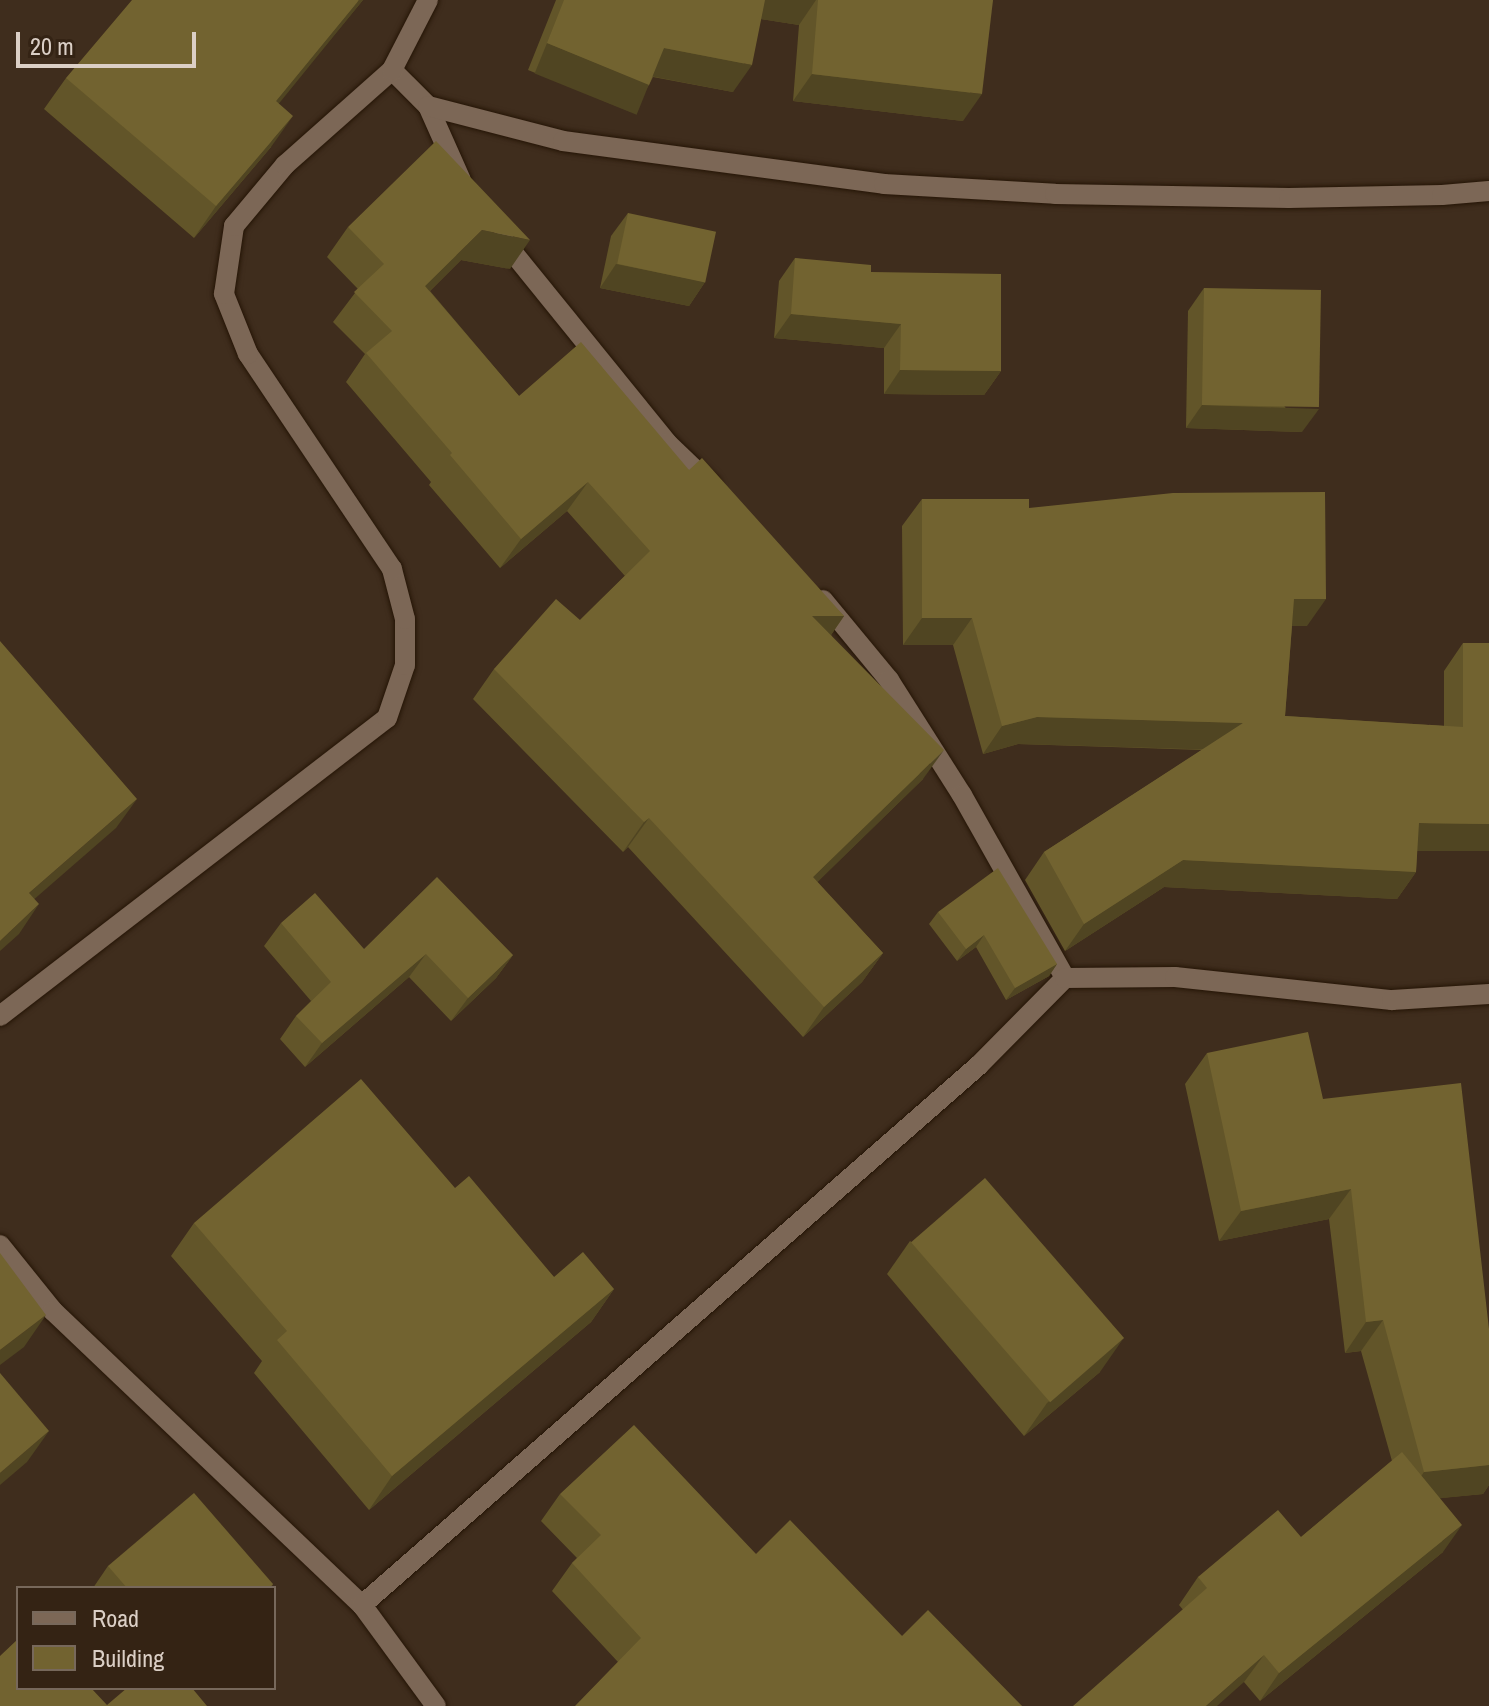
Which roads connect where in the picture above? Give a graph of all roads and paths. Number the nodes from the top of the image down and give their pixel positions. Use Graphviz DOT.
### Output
graph roads {
  1 [pos="428,0"];
  2 [pos="392,70"];
  3 [pos="428,106"];
  4 [pos="1489,191"];
  5 [pos="468,197"];
  6 [pos="487,220"];
  7 [pos="725,498"];
  8 [pos="813,587"];
  9 [pos="1065,978"];
  10 [pos="1489,994"];
  11 [pos="0,1016"];
  12 [pos="0,1245"];
  13 [pos="362,1605"];
  14 [pos="436,1706"];
  1 -- 2 [label="street"];
  2 -- 3 [label="street"];
  2 -- 11 [label="street"];
  3 -- 4 [label="street"];
  3 -- 5 [label="street"];
  6 -- 7 [label="street"];
  8 -- 9 [label="street"];
  9 -- 10 [label="street"];
  9 -- 13 [label="street"];
  12 -- 13 [label="street"];
  13 -- 14 [label="street"];
}
